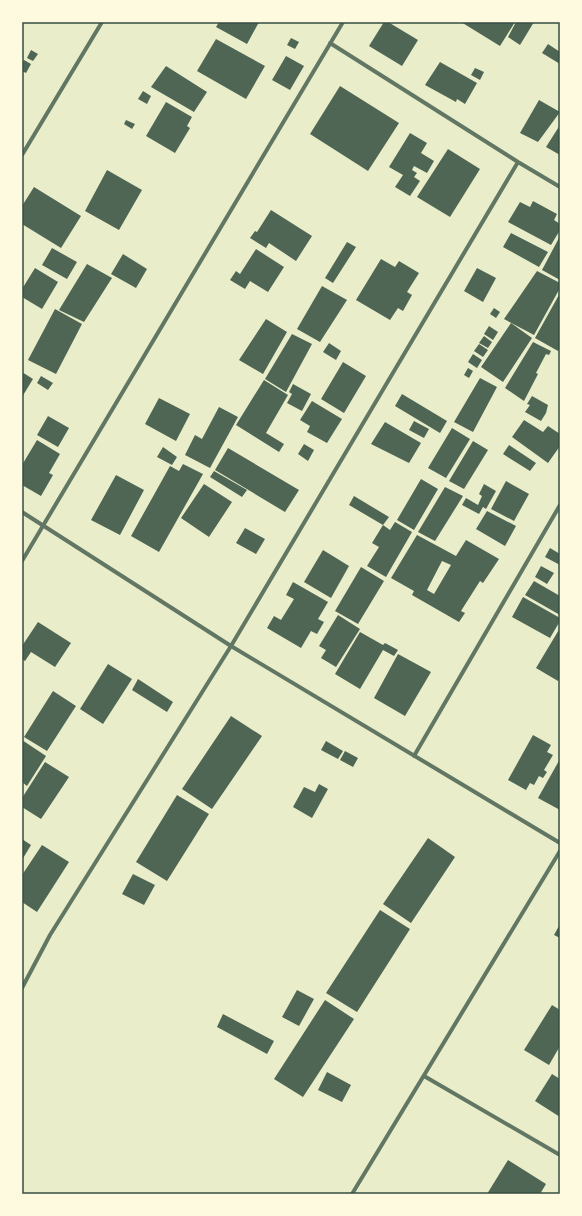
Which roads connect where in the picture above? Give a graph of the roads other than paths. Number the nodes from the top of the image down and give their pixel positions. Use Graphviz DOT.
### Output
graph roads {
  1 [pos="102,22"];
  2 [pos="344,22"];
  3 [pos="330,43"];
  4 [pos="22,155"];
  5 [pos="518,162"];
  6 [pos="560,187"];
  7 [pos="560,505"];
  8 [pos="22,512"];
  9 [pos="43,526"];
  10 [pos="22,561"];
  11 [pos="231,646"];
  12 [pos="414,756"];
  13 [pos="560,843"];
  14 [pos="560,851"];
  15 [pos="22,988"];
  16 [pos="424,1076"];
  17 [pos="560,1155"];
  18 [pos="352,1194"];
  1 -- 4 [label="street"];
  2 -- 3 [label="street"];
  3 -- 5 [label="street"];
  3 -- 9 [label="street"];
  5 -- 6 [label="street"];
  5 -- 11 [label="street"];
  7 -- 12 [label="street"];
  8 -- 9 [label="street"];
  9 -- 10 [label="street"];
  9 -- 11 [label="street"];
  11 -- 12 [label="street"];
  11 -- 15 [label="street"];
  12 -- 13 [label="street"];
  14 -- 16 [label="street"];
  16 -- 17 [label="street"];
  16 -- 18 [label="street"];
}
